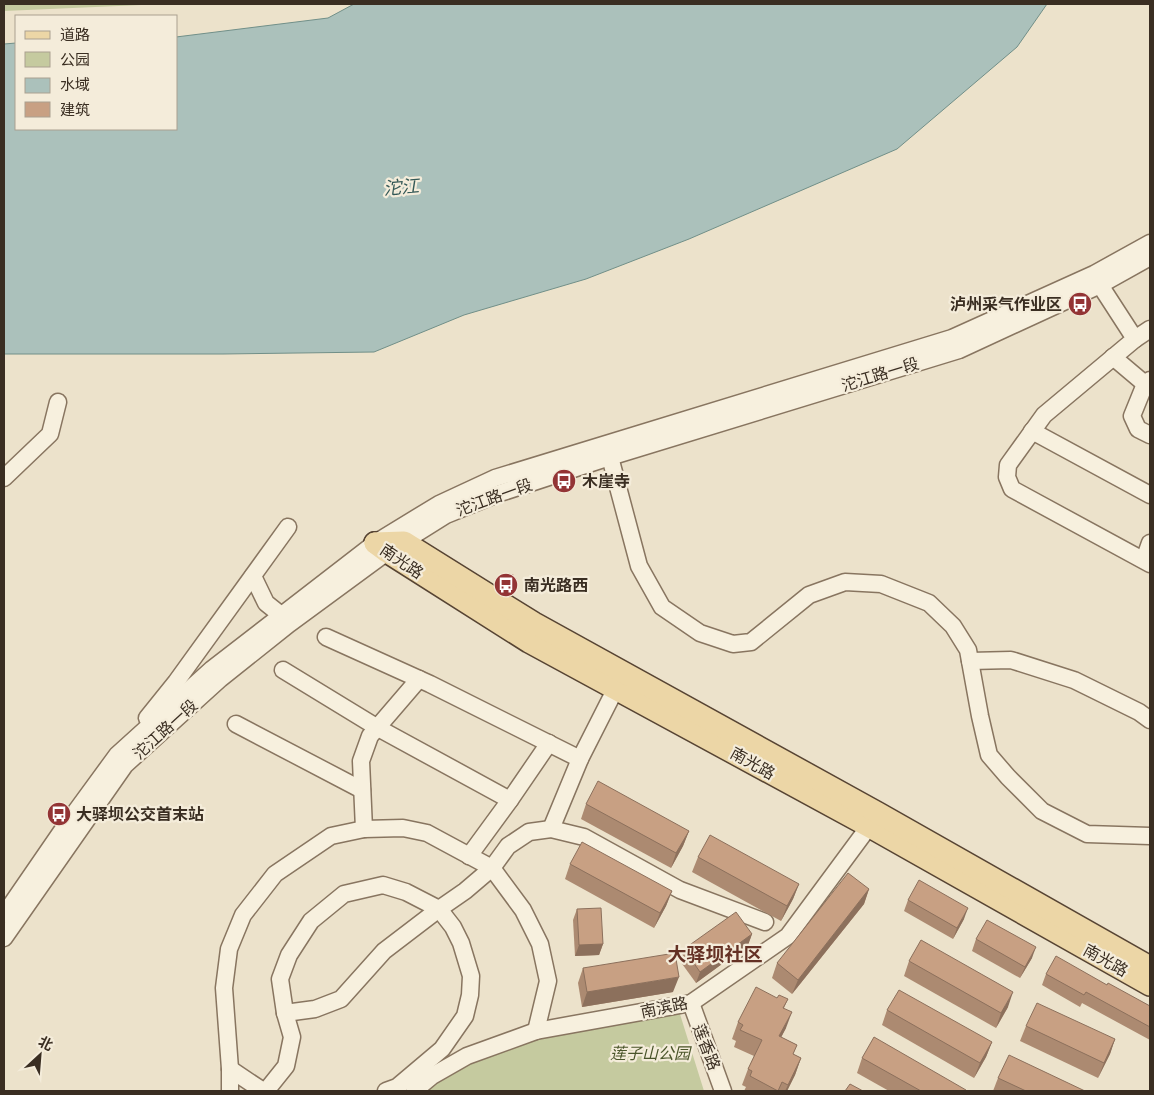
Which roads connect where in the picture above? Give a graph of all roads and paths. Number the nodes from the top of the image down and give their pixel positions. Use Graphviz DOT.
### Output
graph roads {
  1 [pos="1150,243"];
  2 [pos="1150,257"];
  3 [pos="1097,280"];
  4 [pos="1150,329"];
  5 [pos="1135,339"];
  6 [pos="1113,356"];
  7 [pos="1148,382"];
  8 [pos="58,402"];
  9 [pos="1032,432"];
  10 [pos="1150,435"];
  11 [pos="610,450"];
  12 [pos="4,478"];
  13 [pos="1150,495"];
  14 [pos="288,527"];
  15 [pos="1150,543"];
  16 [pos="388,546"];
  17 [pos="1147,562"];
  18 [pos="253,576"];
  19 [pos="281,615"];
  20 [pos="326,637"];
  21 [pos="970,661"];
  22 [pos="283,670"];
  23 [pos="420,679"];
  24 [pos="616,688"];
  25 [pos="1150,720"];
  26 [pos="236,724"];
  27 [pos="378,728"];
  28 [pos="549,743"];
  29 [pos="580,759"];
  30 [pos="121,760"];
  31 [pos="362,790"];
  32 [pos="510,800"];
  33 [pos="874,820"];
  34 [pos="364,829"];
  35 [pos="552,829"];
  36 [pos="1150,836"];
  37 [pos="469,856"];
  38 [pos="492,868"];
  39 [pos="439,909"];
  40 [pos="4,915"];
  41 [pos="765,922"];
  42 [pos="4,938"];
  43 [pos="1150,967"];
  44 [pos="1150,985"];
  45 [pos="690,1003"];
  46 [pos="285,1013"];
  47 [pos="536,1031"];
  48 [pos="230,1069"];
  49 [pos="230,1091"];
  50 [pos="265,1091"];
  51 [pos="386,1091"];
  52 [pos="414,1091"];
  53 [pos="723,1091"];
  1 -- 3 [label="street, 沱江路一段"];
  2 -- 3 [label="street, 沱江路一段"];
  3 -- 5 [label="street"];
  3 -- 11 [label="street, 沱江路一段"];
  4 -- 5 [label="street"];
  5 -- 6 [label="street"];
  6 -- 7 [label="street"];
  6 -- 9 [label="street"];
  7 -- 10 [label="street"];
  8 -- 12 [label="street"];
  9 -- 13 [label="street"];
  9 -- 17 [label="street"];
  11 -- 16 [label="street, 沱江路一段"];
  11 -- 16 [label="street, 沱江路一段"];
  11 -- 21 [label="street"];
  14 -- 18 [label="street"];
  15 -- 17 [label="street"];
  16 -- 19 [label="street, 沱江路一段"];
  16 -- 24 [label="main road, 南光路"];
  16 -- 30 [label="street, 沱江路一段"];
  16 -- 33 [label="main road, 南光路"];
  18 -- 19 [label="street"];
  18 -- 30 [label="street"];
  19 -- 30 [label="street, 沱江路一段"];
  20 -- 23 [label="street"];
  21 -- 25 [label="street"];
  21 -- 36 [label="street"];
  22 -- 27 [label="street"];
  23 -- 27 [label="street"];
  23 -- 28 [label="street"];
  24 -- 29 [label="street"];
  24 -- 33 [label="main road, 南光路"];
  26 -- 31 [label="street"];
  27 -- 31 [label="street"];
  27 -- 32 [label="street"];
  28 -- 29 [label="street"];
  28 -- 32 [label="street"];
  29 -- 35 [label="street"];
  30 -- 40 [label="street, 沱江路一段"];
  30 -- 42 [label="street, 沱江路一段"];
  31 -- 34 [label="street"];
  32 -- 37 [label="street"];
  33 -- 43 [label="main road, 南光路"];
  33 -- 44 [label="main road, 南光路"];
  33 -- 45 [label="street, 南滨路"];
  34 -- 37 [label="street"];
  34 -- 48 [label="street"];
  35 -- 38 [label="street"];
  35 -- 41 [label="street"];
  37 -- 38 [label="street"];
  38 -- 39 [label="street"];
  38 -- 47 [label="street"];
  39 -- 46 [label="street"];
  39 -- 46 [label="street"];
  39 -- 51 [label="street"];
  45 -- 47 [label="street, 南滨路"];
  45 -- 53 [label="street, 莲香路"];
  46 -- 50 [label="street"];
  47 -- 52 [label="street, 南滨路"];
  48 -- 49 [label="street"];
  48 -- 50 [label="street"];
}
